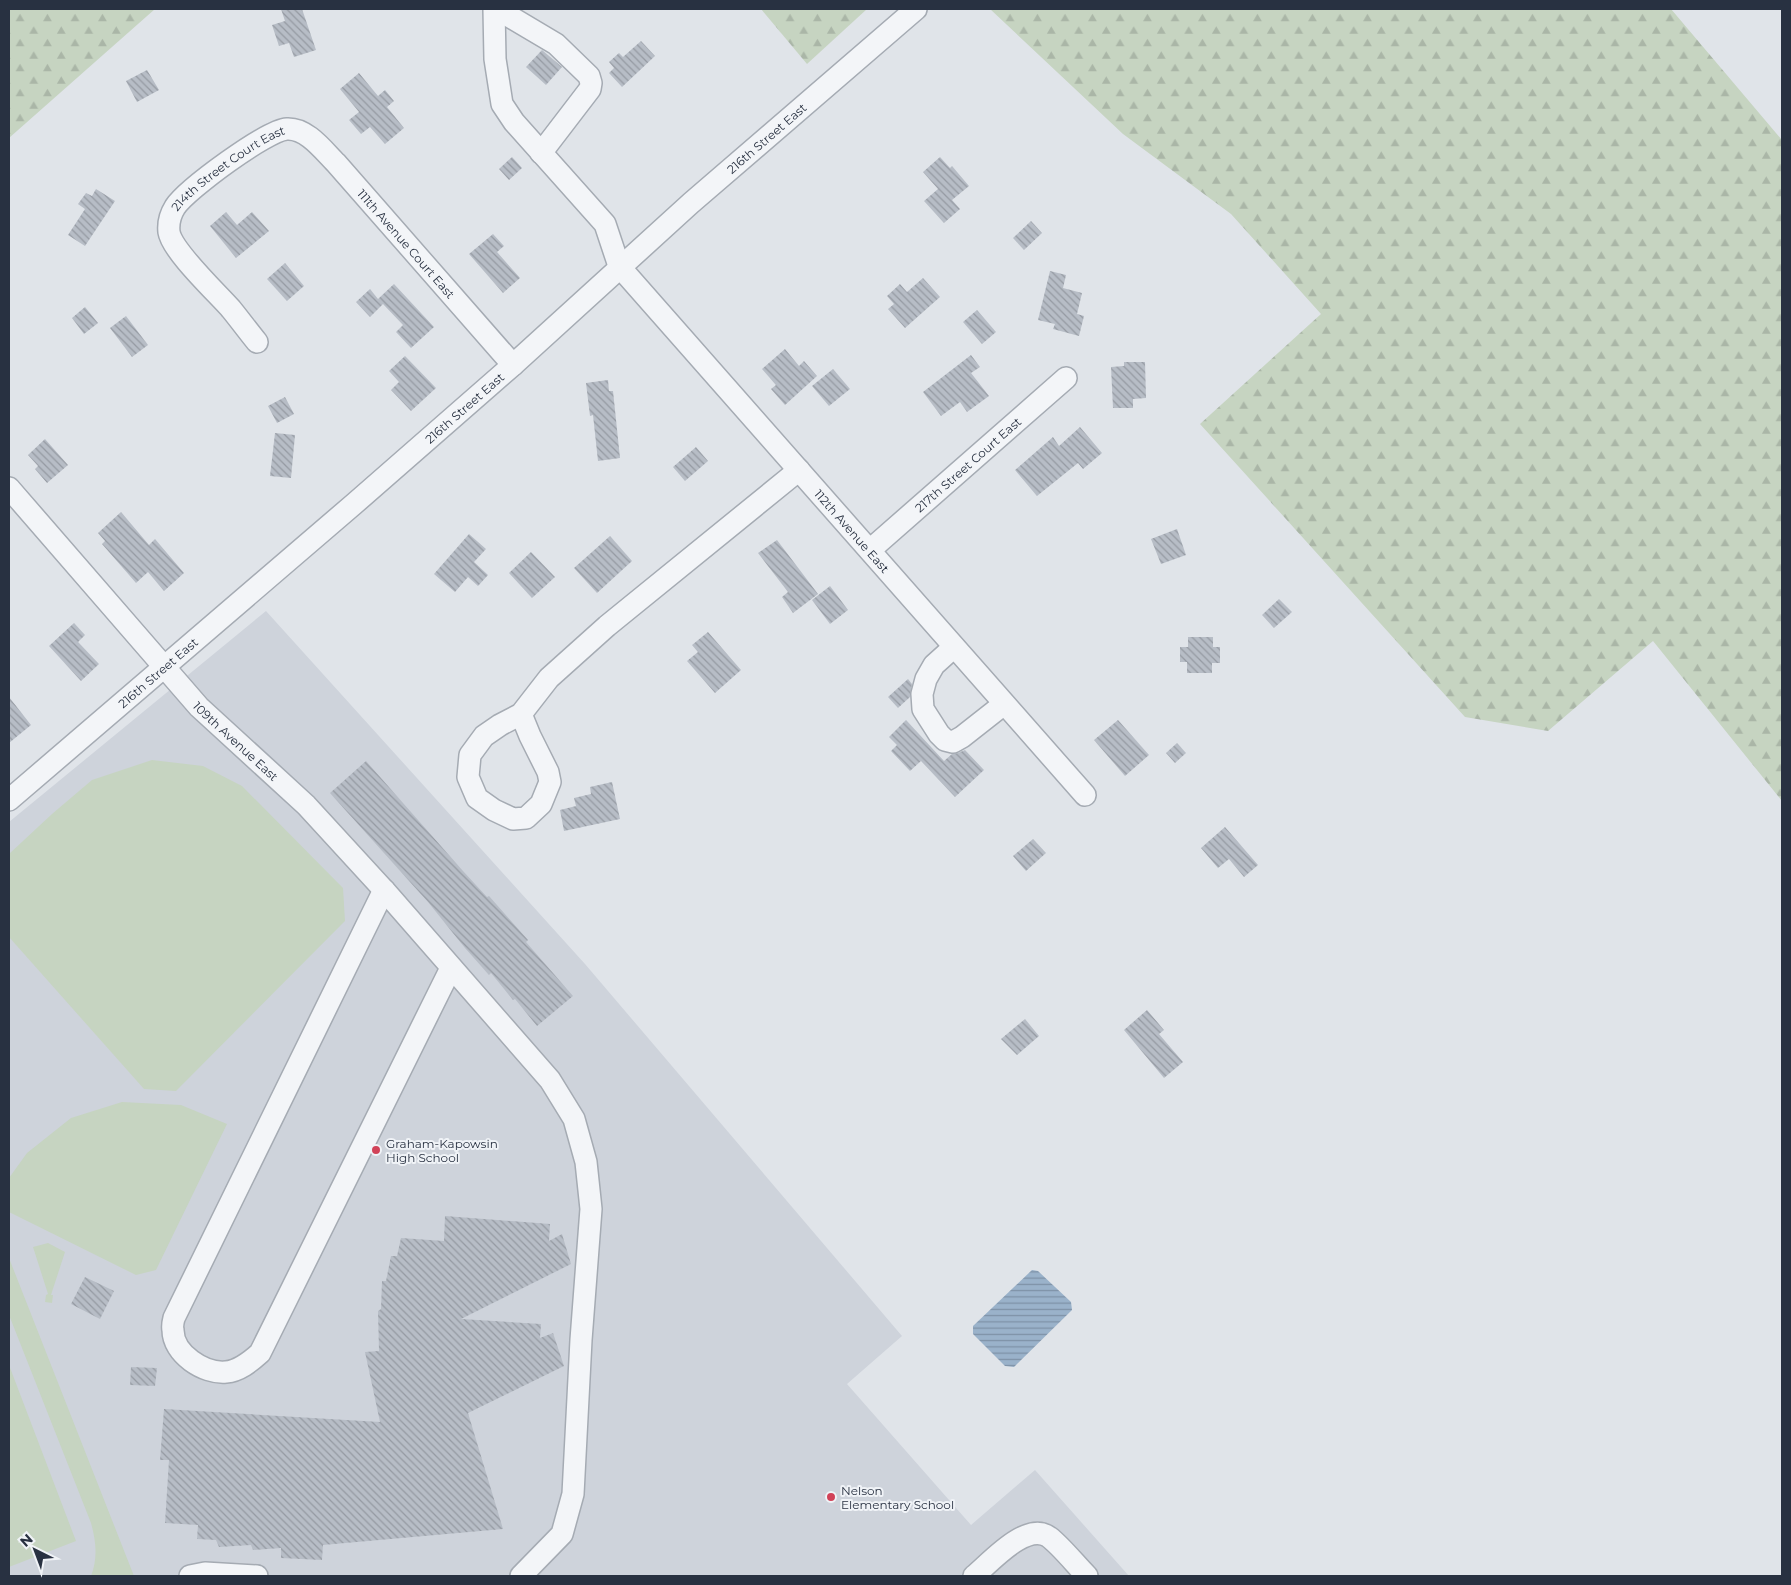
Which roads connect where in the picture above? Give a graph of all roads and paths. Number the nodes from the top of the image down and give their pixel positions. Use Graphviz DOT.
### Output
graph roads {
  1 [pos="496,9"];
  2 [pos="916,9"];
  3 [pos="294,130"];
  4 [pos="541,153"];
  5 [pos="619,266"];
  6 [pos="257,342"];
  7 [pos="513,364"];
  8 [pos="1066,378"];
  9 [pos="799,470"];
  10 [pos="9,488"];
  11 [pos="870,550"];
  12 [pos="954,647"];
  13 [pos="163,666"];
  14 [pos="1004,704"];
  15 [pos="521,714"];
  16 [pos="1085,796"];
  17 [pos="9,800"];
  18 [pos="384,890"];
  19 [pos="452,968"];
  20 [pos="190,1576"];
  21 [pos="257,1576"];
  22 [pos="521,1576"];
  23 [pos="974,1576"];
  24 [pos="1087,1576"];
  1 -- 4 [label="street"];
  1 -- 4 [label="street"];
  2 -- 5 [label="street, 216th Street East"];
  3 -- 6 [label="street, 214th Street Court East"];
  3 -- 7 [label="street, 111th Avenue Court East"];
  4 -- 5 [label="street"];
  5 -- 7 [label="street, 216th Street East"];
  5 -- 9 [label="street, 112th Avenue East"];
  7 -- 13 [label="street, 216th Street East"];
  8 -- 11 [label="street, 217th Street Court East"];
  9 -- 11 [label="street, 112th Avenue East"];
  9 -- 15 [label="street"];
  10 -- 13 [label="street, 109th Avenue East"];
  11 -- 12 [label="street, 112th Avenue East"];
  12 -- 14 [label="street, 112th Avenue East"];
  12 -- 14 [label="street"];
  13 -- 17 [label="street, 216th Street East"];
  13 -- 18 [label="street, 109th Avenue East"];
  14 -- 16 [label="street, 112th Avenue East"];
  15 -- 15 [label="street"];
  18 -- 19 [label="street, 109th Avenue East"];
  18 -- 19 [label="street"];
  19 -- 22 [label="street, 109th Avenue East"];
  20 -- 21 [label="street"];
  23 -- 24 [label="street"];
}
